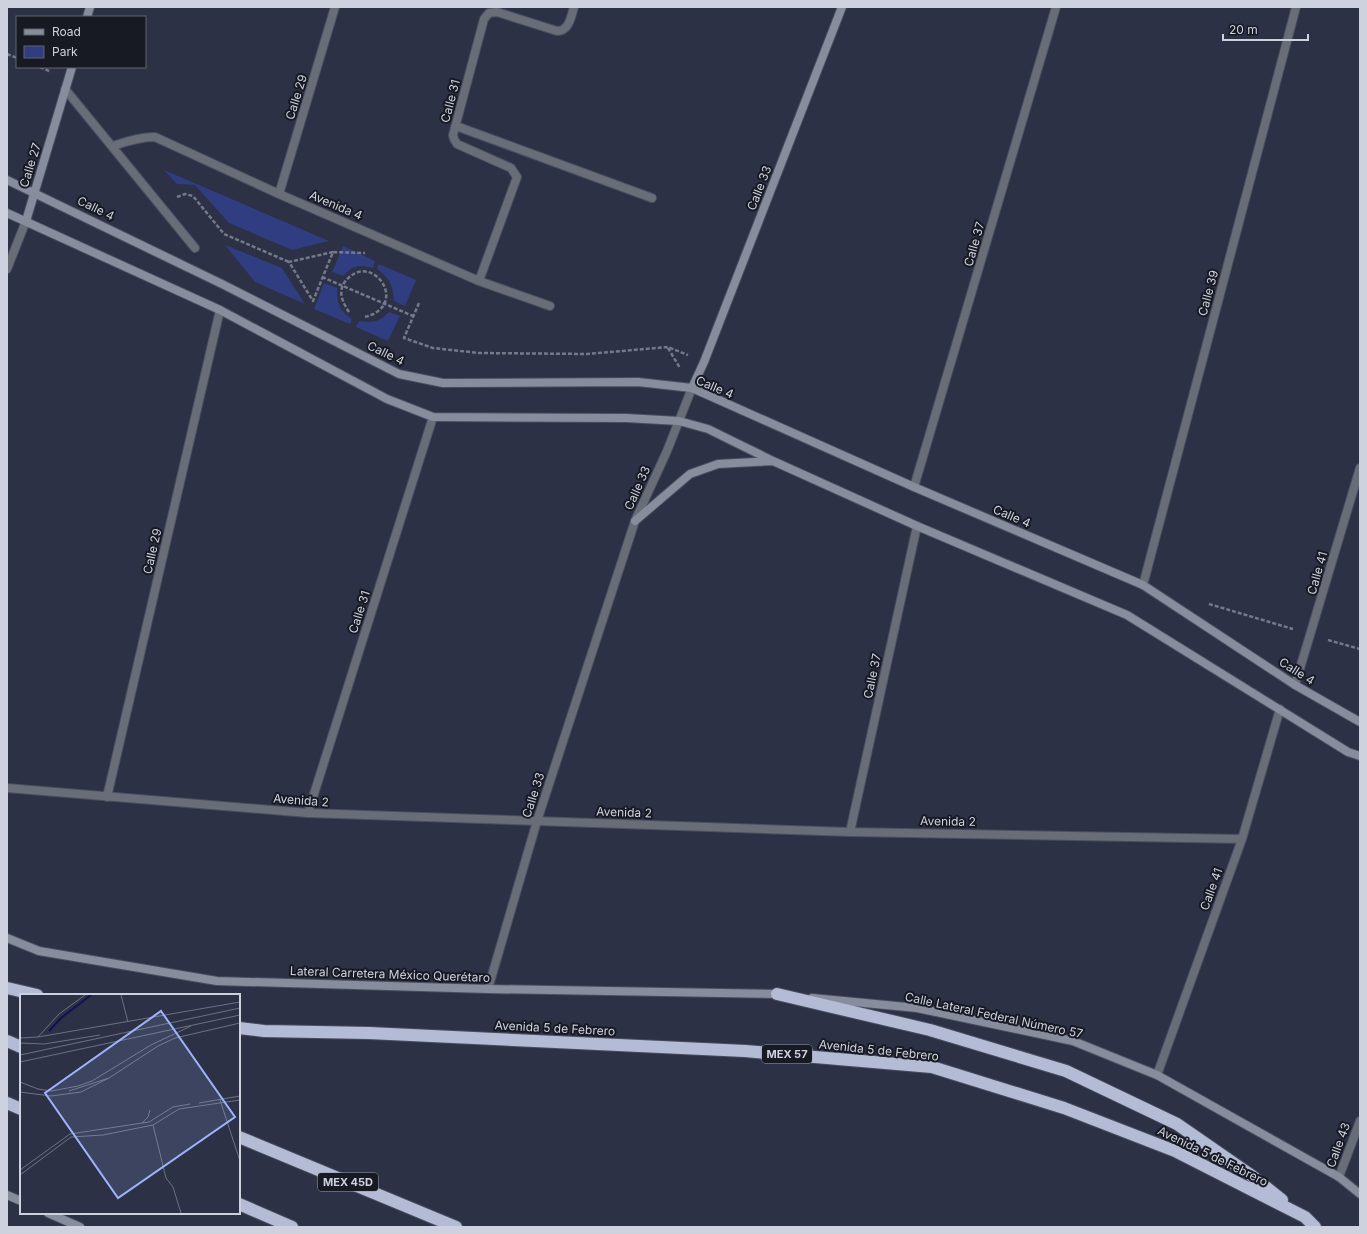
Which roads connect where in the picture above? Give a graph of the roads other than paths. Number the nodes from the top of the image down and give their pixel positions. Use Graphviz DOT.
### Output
graph roads {
  1 [pos="336,7"];
  2 [pos="574,7"];
  3 [pos="842,7"];
  4 [pos="1056,7"];
  5 [pos="1296,7"];
  6 [pos="72,68"];
  7 [pos="65,89"];
  8 [pos="456,126"];
  9 [pos="113,146"];
  10 [pos="7,180"];
  11 [pos="34,192"];
  12 [pos="279,194"];
  13 [pos="652,198"];
  14 [pos="7,213"];
  15 [pos="26,221"];
  16 [pos="195,248"];
  17 [pos="7,269"];
  18 [pos="479,281"];
  19 [pos="550,306"];
  20 [pos="220,310"];
  21 [pos="692,388"];
  22 [pos="433,417"];
  23 [pos="679,421"];
  24 [pos="773,461"];
  25 [pos="1360,468"];
  26 [pos="914,487"];
  27 [pos="635,522"];
  28 [pos="918,526"];
  29 [pos="1143,584"];
  30 [pos="1296,685"];
  31 [pos="1280,709"];
  32 [pos="1360,722"];
  33 [pos="1360,756"];
  34 [pos="7,788"];
  35 [pos="107,797"];
  36 [pos="308,813"];
  37 [pos="536,821"];
  38 [pos="850,832"];
  39 [pos="1242,839"];
  40 [pos="7,938"];
  41 [pos="7,988"];
  42 [pos="488,989"];
  43 [pos="33,994"];
  44 [pos="777,994"];
  45 [pos="240,1028"];
  46 [pos="7,1041"];
  47 [pos="20,1046"];
  48 [pos="1157,1075"];
  49 [pos="7,1103"];
  50 [pos="20,1109"];
  51 [pos="1360,1121"];
  52 [pos="240,1137"];
  53 [pos="1339,1177"];
  54 [pos="1360,1194"];
  55 [pos="7,1195"];
  56 [pos="20,1201"];
  57 [pos="240,1204"];
  58 [pos="50,1214"];
  59 [pos="1305,1218"];
  60 [pos="80,1227"];
  61 [pos="292,1227"];
  62 [pos="456,1227"];
  63 [pos="1315,1227"];
  1 -- 12 [label="street, Calle 29"];
  2 -- 8 [label="street, Calle 31"];
  3 -- 21 [label="main road, Calle 33"];
  4 -- 26 [label="street, Calle 37"];
  5 -- 29 [label="street, Calle 39"];
  6 -- 7 [label="main road, Calle 27"];
  7 -- 9 [label="street"];
  7 -- 11 [label="main road, Calle 27"];
  8 -- 13 [label="street"];
  8 -- 18 [label="street, Calle 31"];
  9 -- 12 [label="street, Avenida 4"];
  9 -- 16 [label="street"];
  10 -- 11 [label="main road, Calle 4"];
  11 -- 15 [label="main road, Calle 27"];
  11 -- 21 [label="main road, Calle 4"];
  12 -- 18 [label="street, Avenida 4"];
  14 -- 15 [label="main road"];
  15 -- 17 [label="street, Calle 27"];
  15 -- 20 [label="main road"];
  18 -- 19 [label="street, Avenida 4"];
  20 -- 22 [label="main road"];
  20 -- 35 [label="street, Calle 29"];
  21 -- 23 [label="street, Calle 33"];
  21 -- 26 [label="main road, Calle 4"];
  22 -- 23 [label="main road"];
  22 -- 36 [label="street, Calle 31"];
  23 -- 24 [label="main road"];
  23 -- 27 [label="street, Calle 33"];
  24 -- 27 [label="main road"];
  24 -- 28 [label="main road"];
  25 -- 30 [label="street, Calle 41"];
  26 -- 29 [label="main road, Calle 4"];
  27 -- 37 [label="street, Calle 33"];
  28 -- 31 [label="main road"];
  28 -- 38 [label="street, Calle 37"];
  29 -- 30 [label="main road, Calle 4"];
  30 -- 32 [label="main road, Calle 4"];
  31 -- 33 [label="main road"];
  31 -- 39 [label="street, Calle 41"];
  34 -- 35 [label="street, Avenida 2"];
  35 -- 36 [label="street, Avenida 2"];
  36 -- 37 [label="street, Avenida 2"];
  37 -- 38 [label="street, Avenida 2"];
  37 -- 42 [label="street, Calle 33"];
  38 -- 39 [label="street, Avenida 2"];
  39 -- 48 [label="street, Calle 41"];
  40 -- 42 [label="main road, Lateral Carretera México Querétaro"];
  41 -- 43 [label="highway"];
  42 -- 44 [label="main road, Lateral Carretera México Querétaro"];
  44 -- 48 [label="main road, Calle Lateral Federal Número 57"];
  44 -- 59 [label="highway"];
  45 -- 59 [label="highway, Avenida 5 de Febrero / MEX 57"];
  46 -- 47 [label="highway"];
  48 -- 53 [label="main road, Calle Lateral Federal Número 57"];
  49 -- 50 [label="highway"];
  51 -- 53 [label="street, Calle 43"];
  52 -- 62 [label="highway, MEX 45D"];
  53 -- 54 [label="main road, Calle Lateral Federal Número 57"];
  55 -- 56 [label="main road"];
  57 -- 61 [label="highway"];
  58 -- 60 [label="main road"];
  59 -- 63 [label="highway, Avenida 5 de Febrero / MEX 57"];
}
